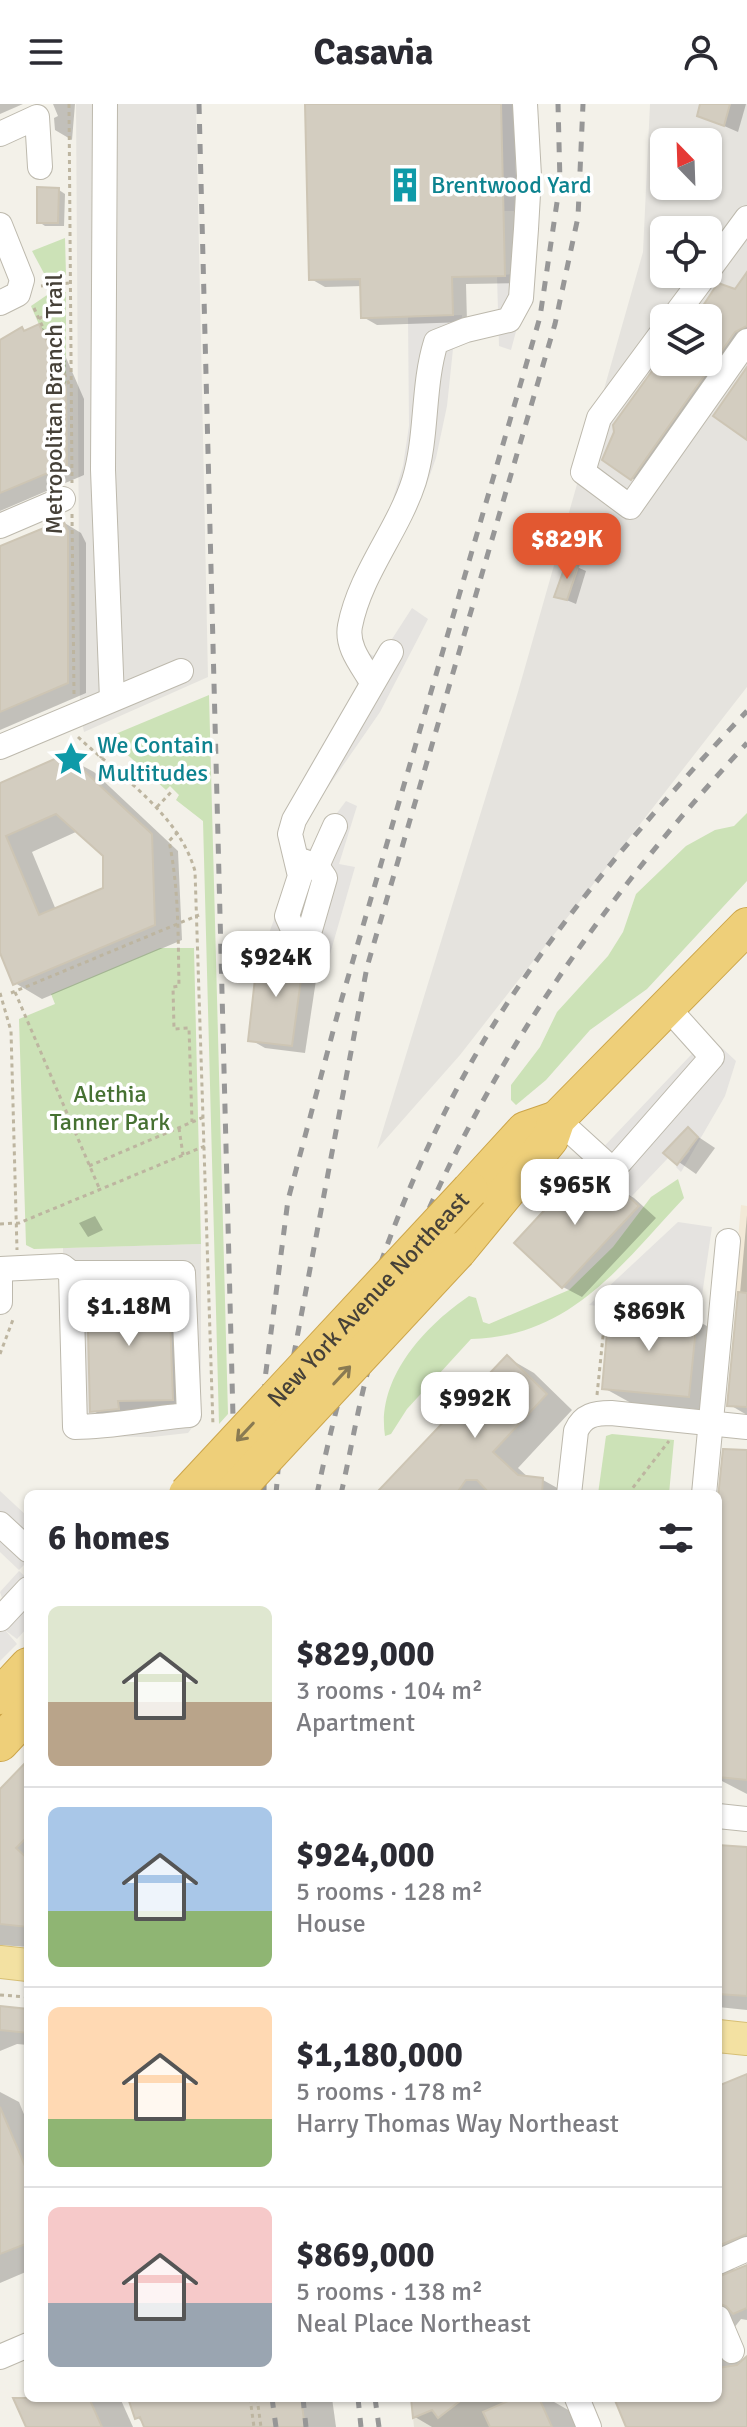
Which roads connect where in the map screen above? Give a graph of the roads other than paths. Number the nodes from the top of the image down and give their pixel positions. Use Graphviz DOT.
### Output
graph roads {
  1 [pos="105,104"];
  2 [pos="525,104"];
  3 [pos="0,134"];
  4 [pos="40,167"];
  5 [pos="747,218"];
  6 [pos="0,225"];
  7 [pos="722,252"];
  8 [pos="0,303"];
  9 [pos="747,341"];
  10 [pos="650,349"];
  11 [pos="69,501"];
  12 [pos="0,526"];
  13 [pos="391,652"];
  14 [pos="181,671"];
  15 [pos="372,682"];
  16 [pos="112,699"];
  17 [pos="0,747"];
  18 [pos="335,826"];
  19 [pos="747,926"];
  20 [pos="674,1014"];
  21 [pos="557,1119"];
  22 [pos="728,1241"];
  23 [pos="6,1272"];
  24 [pos="71,1273"];
  25 [pos="8,1305"];
  26 [pos="712,1423"];
  27 [pos="747,1427"];
  28 [pos="191,1490"];
  29 [pos="236,1490"];
  30 [pos="569,1490"];
  31 [pos="704,1490"];
  32 [pos="0,1524"];
  33 [pos="24,1546"];
  34 [pos="24,1593"];
  35 [pos="0,1619"];
  36 [pos="24,1670"];
  37 [pos="0,1696"];
  38 [pos="24,1717"];
  39 [pos="0,1743"];
  40 [pos="722,1816"];
  41 [pos="747,1819"];
  42 [pos="0,1962"];
  43 [pos="24,1965"];
  44 [pos="0,1981"];
  45 [pos="24,1983"];
  46 [pos="722,2036"];
  47 [pos="747,2039"];
  48 [pos="747,2249"];
  49 [pos="722,2260"];
  50 [pos="722,2327"];
  51 [pos="24,2347"];
  52 [pos="732,2351"];
  53 [pos="0,2357"];
  54 [pos="579,2402"];
  55 [pos="589,2427"];
  1 -- 16 [label="street"];
  2 -- 15 [label="street"];
  3 -- 4 [label="street"];
  5 -- 7 [label="street"];
  6 -- 8 [label="street"];
  9 -- 10 [label="street"];
  11 -- 12 [label="street"];
  13 -- 15 [label="street"];
  14 -- 16 [label="street"];
  15 -- 18 [label="street"];
  16 -- 17 [label="street"];
  19 -- 20 [label="highway, New York Avenue Northeast"];
  20 -- 21 [label="highway, New York Avenue Northeast"];
  20 -- 21 [label="street"];
  21 -- 28 [label="highway, New York Avenue Northeast, one-way, bridge"];
  29 -- 21 [label="highway, New York Avenue Northeast, one-way, bridge"];
  22 -- 26 [label="street"];
  23 -- 24 [label="street"];
  23 -- 25 [label="street"];
  24 -- 24 [label="street"];
  26 -- 27 [label="street"];
  26 -- 30 [label="street"];
  26 -- 31 [label="street"];
  32 -- 33 [label="street"];
  34 -- 35 [label="street"];
  36 -- 37 [label="highway"];
  38 -- 39 [label="highway"];
  40 -- 41 [label="street"];
  42 -- 43 [label="main road"];
  44 -- 45 [label="main road"];
  46 -- 47 [label="main road"];
  48 -- 49 [label="street"];
  50 -- 52 [label="street"];
  51 -- 53 [label="street"];
  54 -- 55 [label="street"];
}
